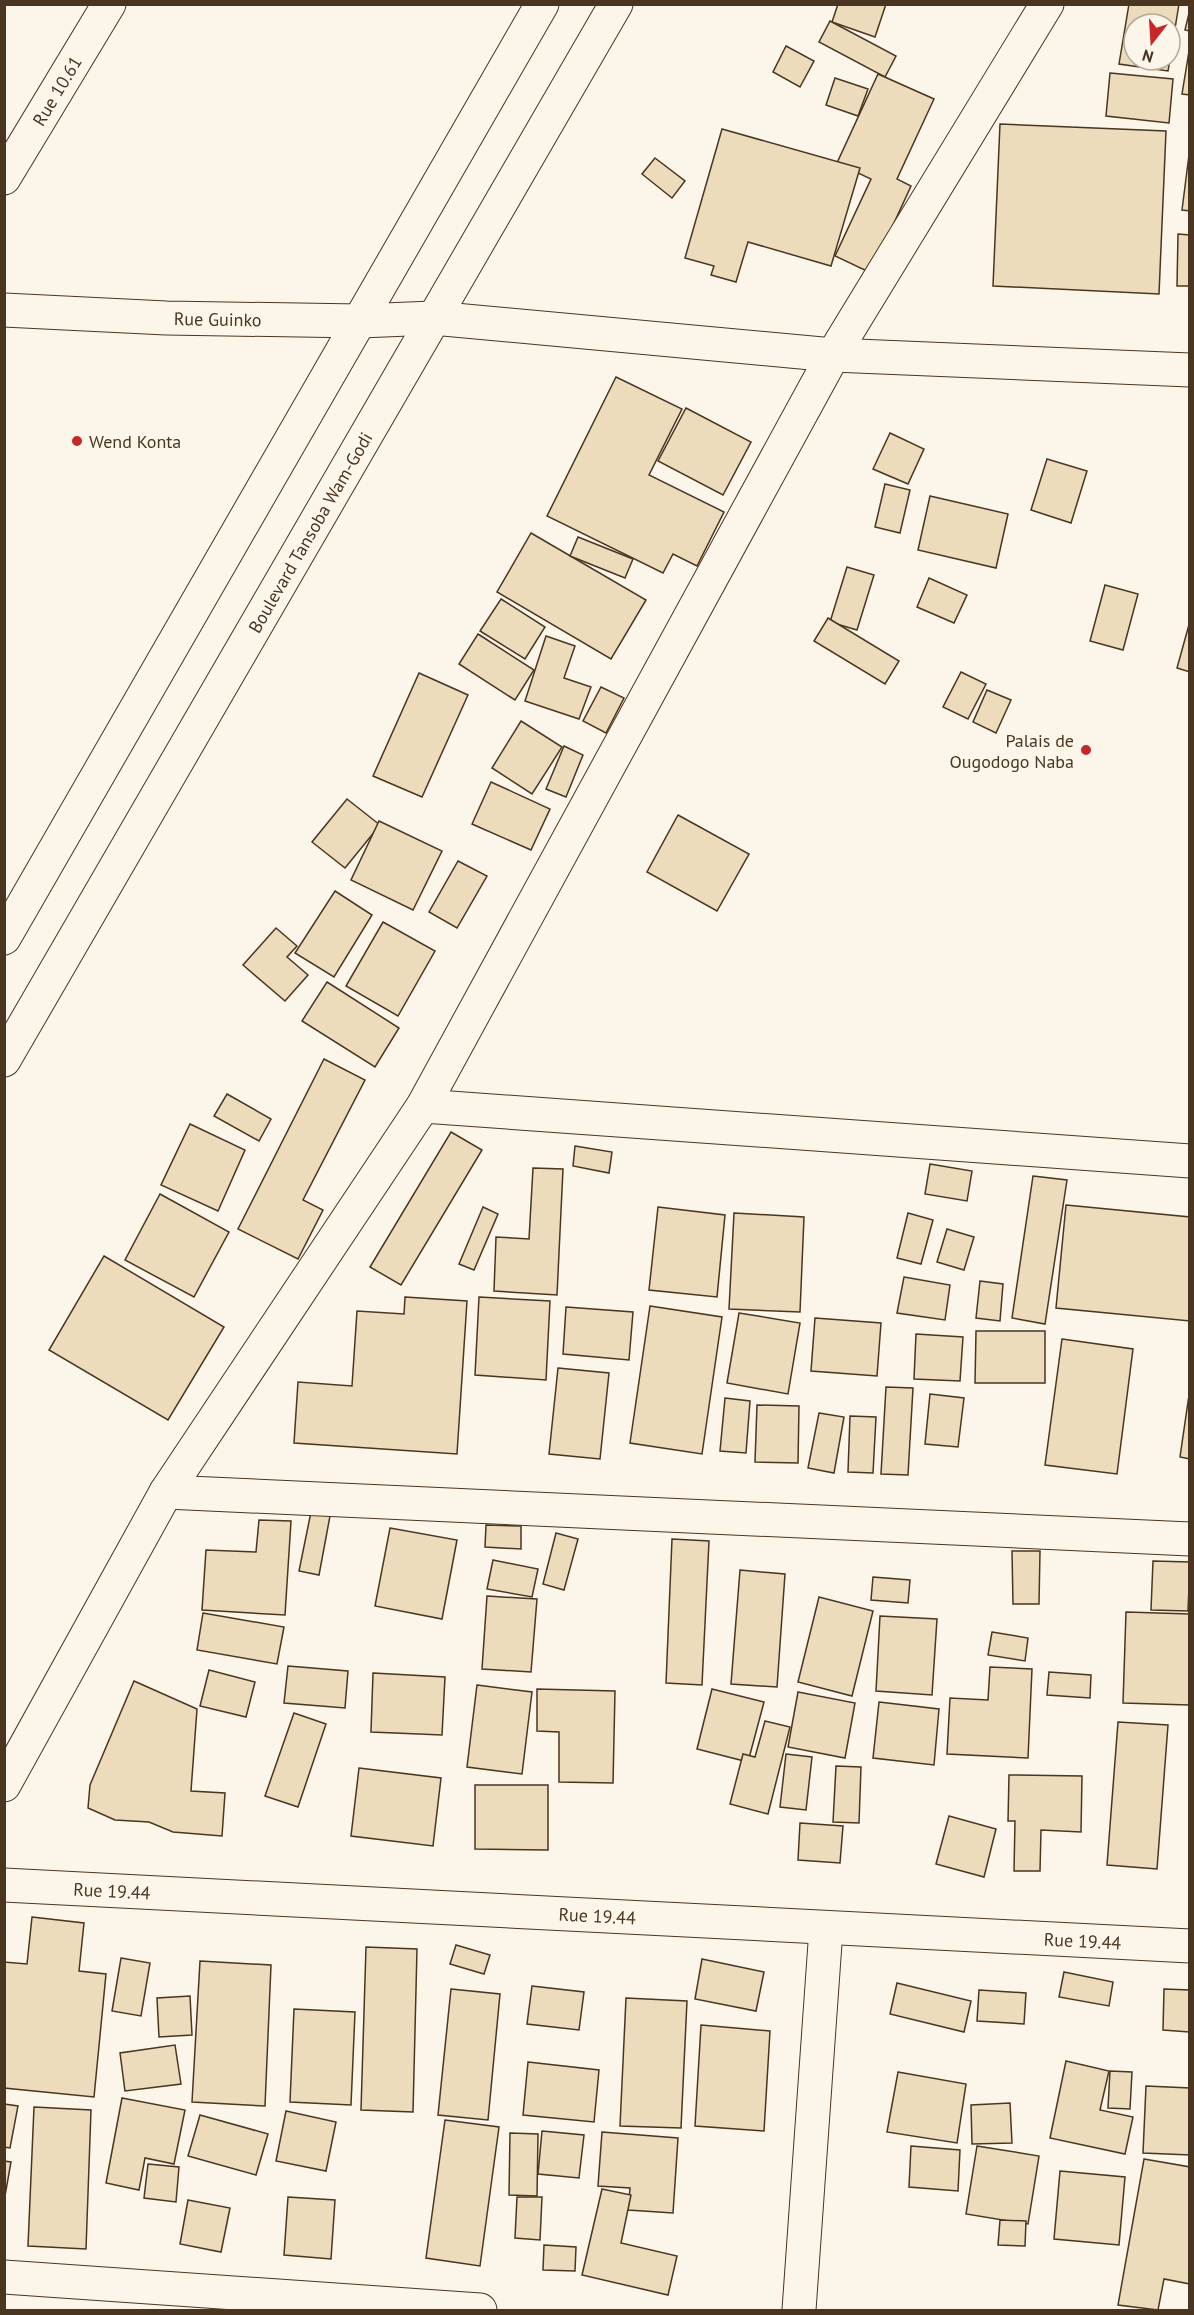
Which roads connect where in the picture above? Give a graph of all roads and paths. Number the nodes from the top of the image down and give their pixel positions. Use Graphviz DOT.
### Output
graph roads {
  1 [pos="109,4"];
  2 [pos="542,4"];
  3 [pos="616,4"];
  4 [pos="1047,4"];
  5 [pos="4,178"];
  6 [pos="4,310"];
  7 [pos="433,318"];
  8 [pos="360,321"];
  9 [pos="833,355"];
  10 [pos="1190,370"];
  11 [pos="4,938"];
  12 [pos="4,1060"];
  13 [pos="423,1106"];
  14 [pos="1190,1161"];
  15 [pos="166,1492"];
  16 [pos="1190,1539"];
  17 [pos="4,1785"];
  18 [pos="4,1885"];
  19 [pos="826,1929"];
  20 [pos="1190,1947"];
  21 [pos="4,2277"];
  22 [pos="480,2310"];
  23 [pos="799,2310"];
  1 -- 5 [label="street, Rue 10.61"];
  2 -- 8 [label="street"];
  3 -- 7 [label="street, Boulevard Tansoba Wam-Godi"];
  4 -- 9 [label="street"];
  6 -- 8 [label="street, Rue Guinko"];
  7 -- 8 [label="street, Rue Guinko"];
  7 -- 9 [label="street, Rue Guinko"];
  7 -- 12 [label="street, Boulevard Tansoba Wam-Godi"];
  8 -- 11 [label="street"];
  9 -- 10 [label="street, Rue Guinko"];
  9 -- 13 [label="street"];
  13 -- 14 [label="street"];
  13 -- 15 [label="street"];
  15 -- 16 [label="street"];
  15 -- 17 [label="street"];
  18 -- 19 [label="street, Rue 19.44"];
  19 -- 20 [label="street, Rue 19.44"];
  19 -- 23 [label="street"];
  21 -- 22 [label="street"];
}
